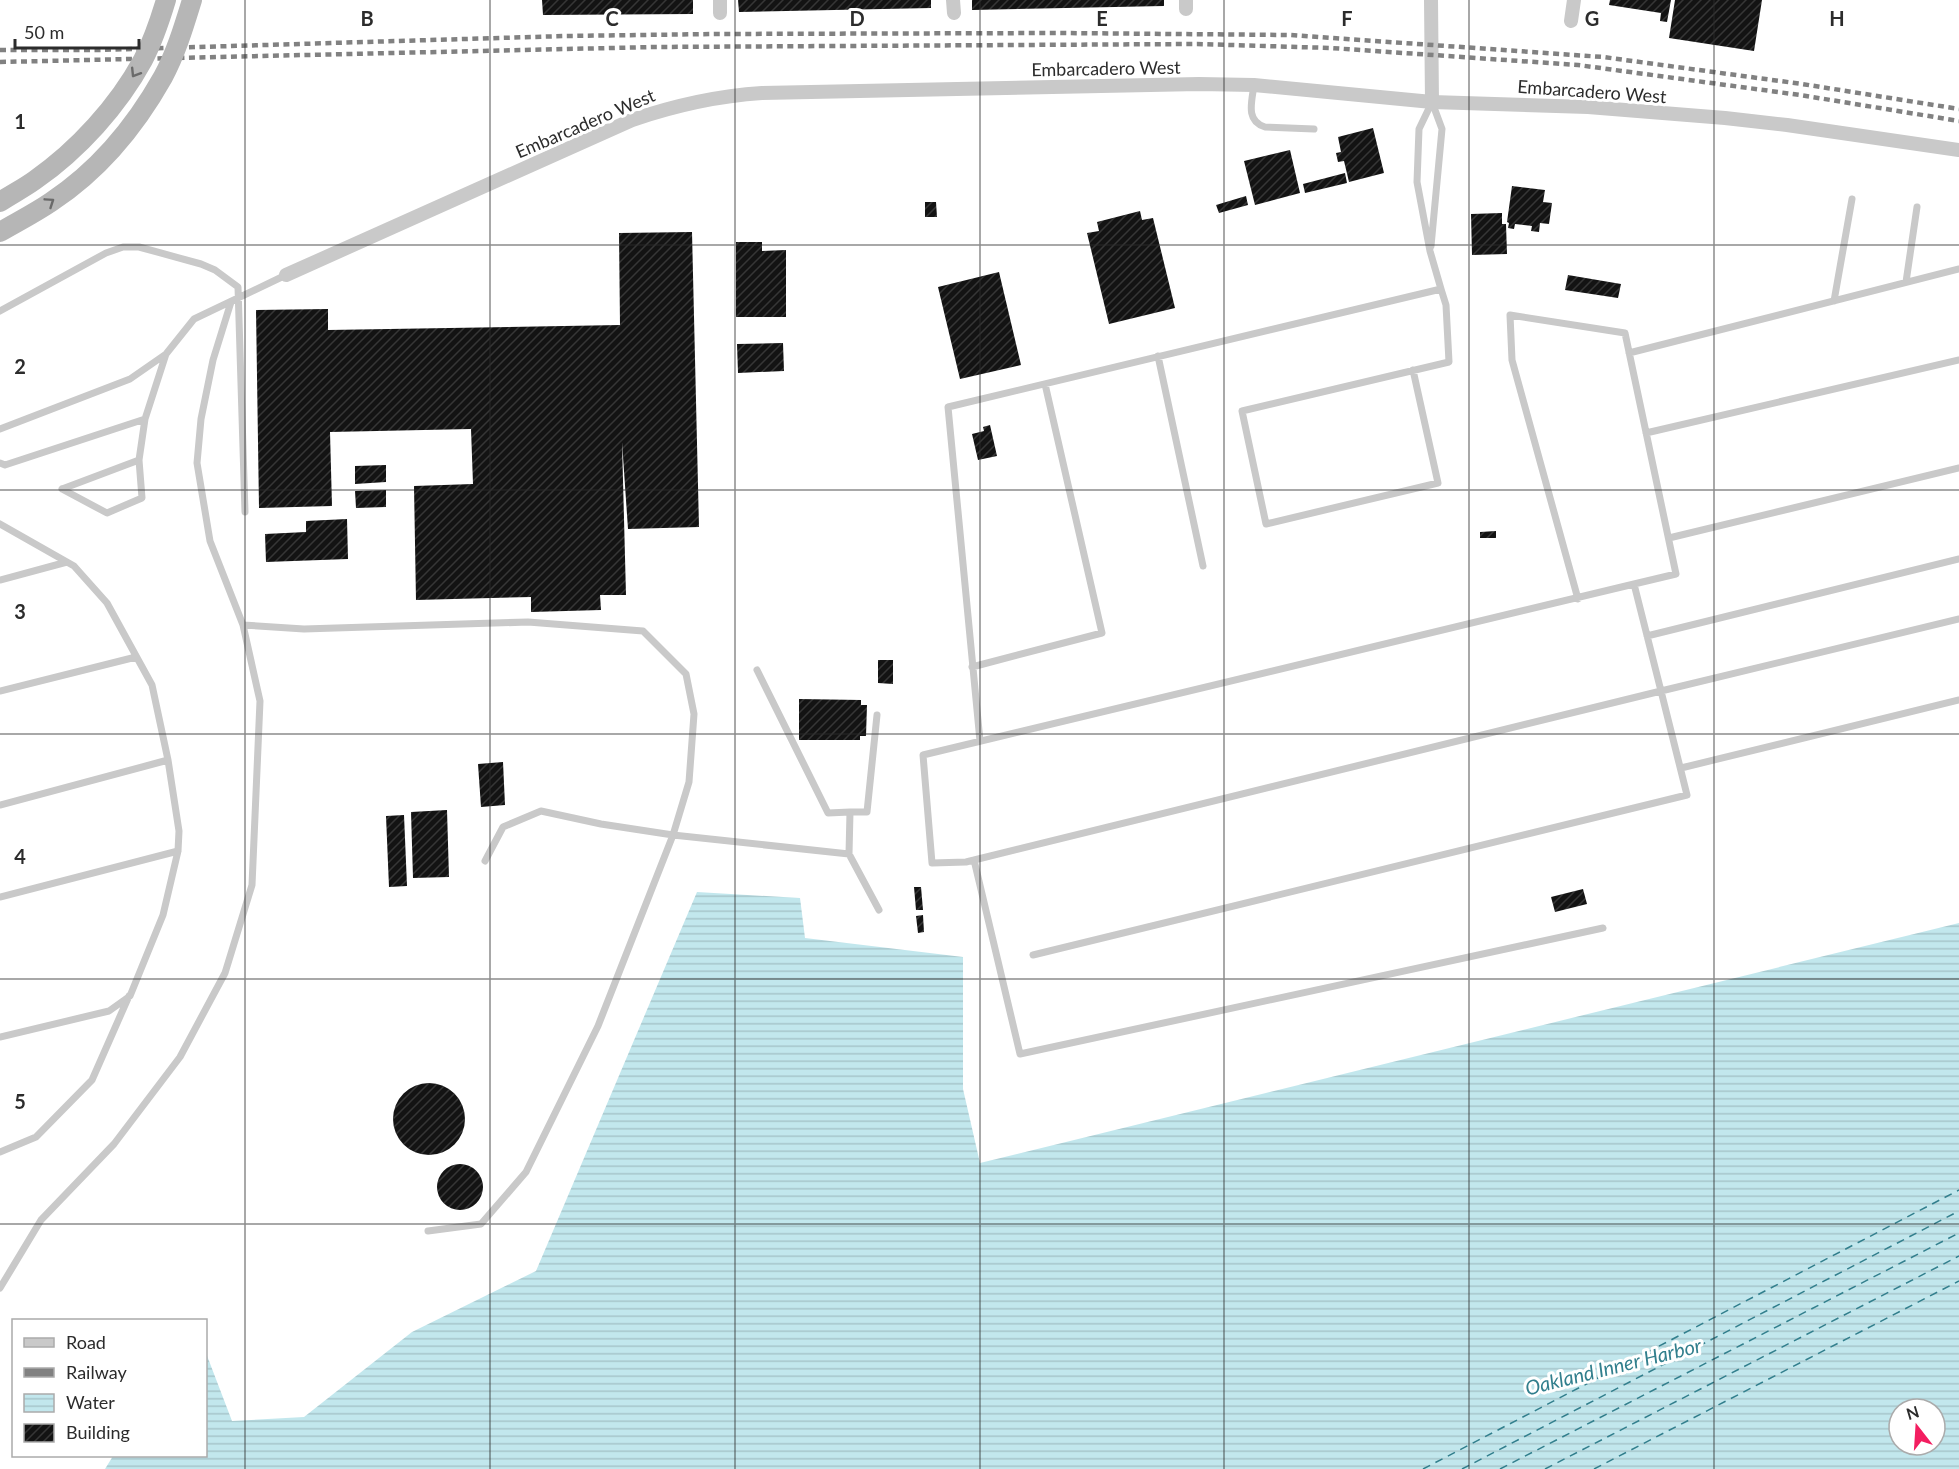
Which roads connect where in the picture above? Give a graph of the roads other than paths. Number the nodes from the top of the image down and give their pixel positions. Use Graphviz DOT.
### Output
graph roads {
  1 [pos="166,0"];
  2 [pos="192,0"];
  3 [pos="1431,0"];
  4 [pos="1574,0"];
  5 [pos="1571,21"];
  6 [pos="1254,85"];
  7 [pos="1432,102"];
  8 [pos="1314,129"];
  9 [pos="1959,150"];
  10 [pos="1852,199"];
  11 [pos="0,202"];
  12 [pos="1917,207"];
  13 [pos="0,232"];
  14 [pos="1430,251"];
  15 [pos="1959,269"];
  16 [pos="286,274"];
  17 [pos="1906,282"];
  18 [pos="1441,288"];
  19 [pos="239,296"];
  20 [pos="1833,301"];
  21 [pos="231,302"];
  22 [pos="0,311"];
  23 [pos="1629,353"];
  24 [pos="166,354"];
  25 [pos="1158,357"];
  26 [pos="1959,360"];
  27 [pos="1413,370"];
  28 [pos="1045,384"];
  29 [pos="145,419"];
  30 [pos="0,429"];
  31 [pos="1646,433"];
  32 [pos="139,460"];
  33 [pos="0,463"];
  34 [pos="1959,468"];
  35 [pos="245,512"];
  36 [pos="0,524"];
  37 [pos="1669,538"];
  38 [pos="1959,559"];
  39 [pos="67,562"];
  40 [pos="1203,566"];
  41 [pos="0,580"];
  42 [pos="1634,584"];
  43 [pos="1578,598"];
  44 [pos="1959,619"];
  45 [pos="243,625"];
  46 [pos="1647,636"];
  47 [pos="136,657"];
  48 [pos="972,666"];
  49 [pos="757,670"];
  50 [pos="1662,691"];
  51 [pos="0,692"];
  52 [pos="1959,700"];
  53 [pos="877,715"];
  54 [pos="980,741"];
  55 [pos="168,760"];
  56 [pos="1680,768"];
  57 [pos="0,805"];
  58 [pos="850,812"];
  59 [pos="673,835"];
  60 [pos="178,851"];
  61 [pos="849,854"];
  62 [pos="974,860"];
  63 [pos="485,861"];
  64 [pos="0,897"];
  65 [pos="879,910"];
  66 [pos="1603,927"];
  67 [pos="1033,956"];
  68 [pos="130,996"];
  69 [pos="0,1037"];
  70 [pos="0,1152"];
  71 [pos="428,1231"];
  72 [pos="0,1288"];
  1 -- 11 [label="main road, one-way, bridge"];
  13 -- 2 [label="main road, one-way, bridge"];
  3 -- 7 [label="street"];
  4 -- 5 [label="street"];
  6 -- 7 [label="street, Embarcadero West"];
  6 -- 8 [label="lane"];
  6 -- 16 [label="street, Embarcadero West"];
  7 -- 9 [label="street, Embarcadero West"];
  7 -- 14 [label="lane"];
  7 -- 14 [label="lane"];
  10 -- 20 [label="lane"];
  12 -- 17 [label="lane"];
  14 -- 18 [label="lane"];
  15 -- 17 [label="lane"];
  16 -- 19 [label="lane"];
  17 -- 20 [label="lane"];
  18 -- 25 [label="lane"];
  18 -- 27 [label="lane"];
  19 -- 21 [label="lane"];
  19 -- 22 [label="lane"];
  19 -- 35 [label="lane"];
  20 -- 23 [label="lane"];
  21 -- 24 [label="lane"];
  21 -- 45 [label="lane"];
  23 -- 31 [label="lane"];
  23 -- 43 [label="lane"];
  24 -- 29 [label="lane"];
  24 -- 30 [label="lane"];
  25 -- 28 [label="lane"];
  25 -- 40 [label="lane"];
  26 -- 31 [label="lane"];
  27 -- 27 [label="lane"];
  28 -- 48 [label="lane"];
  28 -- 48 [label="lane"];
  29 -- 32 [label="lane"];
  29 -- 33 [label="lane"];
  31 -- 37 [label="lane"];
  32 -- 32 [label="lane"];
  34 -- 37 [label="lane"];
  36 -- 39 [label="lane"];
  37 -- 42 [label="lane"];
  38 -- 46 [label="lane"];
  39 -- 41 [label="lane"];
  39 -- 47 [label="lane"];
  42 -- 43 [label="lane"];
  42 -- 46 [label="lane"];
  43 -- 54 [label="lane"];
  44 -- 50 [label="lane"];
  45 -- 59 [label="lane"];
  45 -- 72 [label="lane"];
  46 -- 50 [label="lane"];
  47 -- 51 [label="lane"];
  47 -- 55 [label="lane"];
  48 -- 54 [label="lane"];
  49 -- 58 [label="lane"];
  50 -- 56 [label="lane"];
  50 -- 62 [label="lane"];
  52 -- 56 [label="lane"];
  53 -- 58 [label="lane"];
  54 -- 62 [label="lane"];
  55 -- 57 [label="lane"];
  55 -- 60 [label="lane"];
  56 -- 67 [label="lane"];
  58 -- 61 [label="lane"];
  59 -- 61 [label="lane"];
  59 -- 63 [label="lane"];
  59 -- 71 [label="lane"];
  60 -- 64 [label="lane"];
  60 -- 68 [label="lane"];
  61 -- 65 [label="lane"];
  62 -- 66 [label="lane"];
  68 -- 69 [label="lane"];
  68 -- 70 [label="lane"];
}
